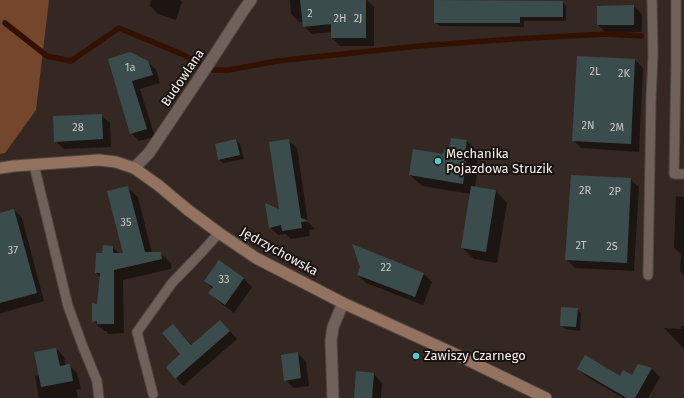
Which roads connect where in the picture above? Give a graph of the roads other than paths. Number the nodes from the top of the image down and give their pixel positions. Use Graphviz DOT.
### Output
graph roads {
  1 [pos="251,0"];
  2 [pos="652,0"];
  3 [pos="676,0"];
  4 [pos="34,165"];
  5 [pos="0,168"];
  6 [pos="134,168"];
  7 [pos="684,174"];
  8 [pos="219,233"];
  9 [pos="648,275"];
  10 [pos="343,303"];
  11 [pos="153,394"];
  12 [pos="100,398"];
  13 [pos="333,398"];
  14 [pos="546,398"];
  1 -- 6 [label="street, Budowlana"];
  2 -- 9 [label="lane"];
  3 -- 7 [label="lane"];
  4 -- 5 [label="main road, Jędrzychowska"];
  4 -- 6 [label="main road, Jędrzychowska"];
  4 -- 12 [label="lane"];
  6 -- 8 [label="main road, Jędrzychowska"];
  8 -- 10 [label="main road, Jędrzychowska"];
  8 -- 11 [label="lane"];
  10 -- 13 [label="street"];
  10 -- 14 [label="main road, Jędrzychowska"];
}
